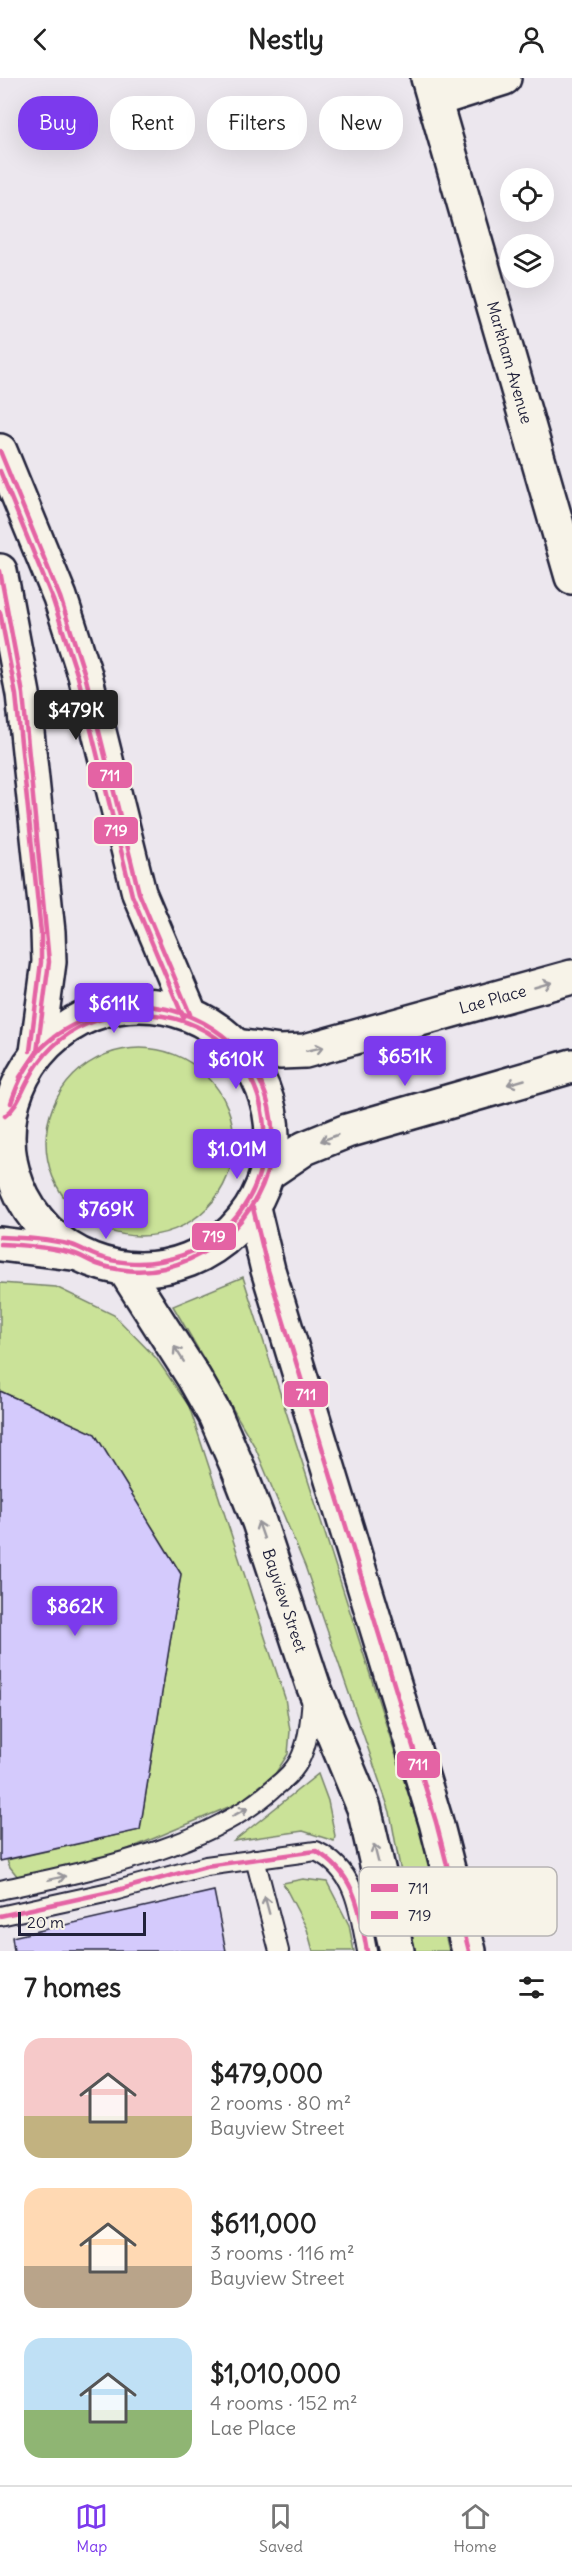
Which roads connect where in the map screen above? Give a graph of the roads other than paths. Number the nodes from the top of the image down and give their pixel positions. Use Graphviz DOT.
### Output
graph roads {
  1 [pos="504,78"];
  2 [pos="431,89"];
  3 [pos="0,451"];
  4 [pos="0,571"];
  5 [pos="572,578"];
  6 [pos="572,977"];
  7 [pos="190,1014"];
  8 [pos="236,1046"];
  9 [pos="37,1052"];
  10 [pos="572,1066"];
  11 [pos="5,1106"];
  12 [pos="268,1173"];
  13 [pos="253,1208"];
  14 [pos="0,1244"];
  15 [pos="72,1253"];
  16 [pos="125,1270"];
  17 [pos="313,1685"];
  18 [pos="255,1859"];
  19 [pos="378,1867"];
  20 [pos="448,1867"];
  21 [pos="0,1890"];
  22 [pos="0,1916"];
  23 [pos="359,1919"];
  24 [pos="363,1936"];
  25 [pos="394,1936"];
  26 [pos="465,1936"];
  27 [pos="279,1951"];
  28 [pos="367,1951"];
  29 [pos="397,1951"];
  30 [pos="469,1951"];
  1 -- 2 [label="main road"];
  2 -- 5 [label="main road, Markham Avenue"];
  3 -- 7 [label="main road"];
  4 -- 9 [label="main road"];
  8 -- 6 [label="main road, Lae Place, one-way"];
  7 -- 8 [label="main road"];
  7 -- 9 [label="main road"];
  8 -- 12 [label="main road"];
  9 -- 11 [label="main road"];
  10 -- 12 [label="main road, one-way"];
  11 -- 15 [label="main road"];
  12 -- 13 [label="main road"];
  13 -- 16 [label="main road"];
  13 -- 20 [label="main road"];
  14 -- 15 [label="main road"];
  15 -- 16 [label="main road"];
  17 -- 16 [label="main road, Bayview Street, one-way"];
  19 -- 17 [label="main road, Bayview Street, one-way"];
  21 -- 17 [label="lane, one-way"];
  18 -- 22 [label="lane"];
  18 -- 23 [label="lane"];
  27 -- 18 [label="lane, one-way"];
  24 -- 28 [label="lane"];
  29 -- 25 [label="main road, Bayview Street, one-way"];
  26 -- 30 [label="main road"];
}
